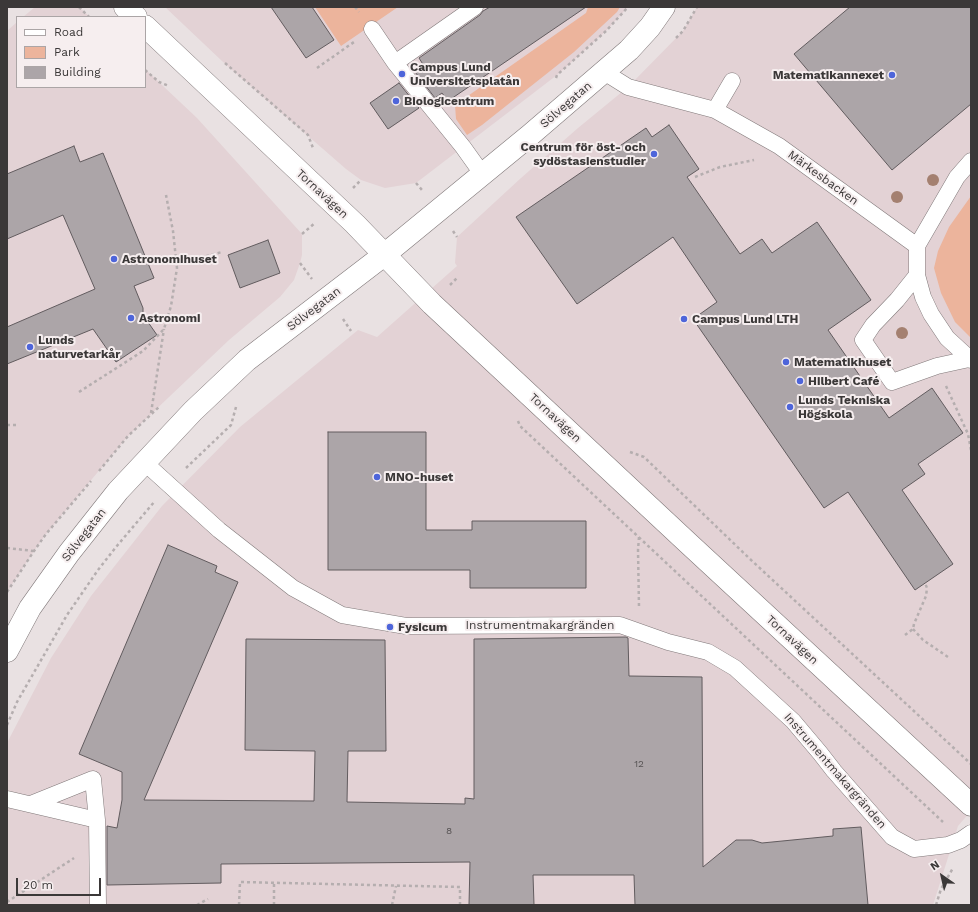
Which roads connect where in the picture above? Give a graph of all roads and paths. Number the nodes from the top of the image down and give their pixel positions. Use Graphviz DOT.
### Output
graph roads {
  1 [pos="79,7"];
  2 [pos="125,7"];
  3 [pos="475,7"];
  4 [pos="628,7"];
  5 [pos="664,7"];
  6 [pos="88,16"];
  7 [pos="135,16"];
  8 [pos="146,27"];
  9 [pos="372,29"];
  10 [pos="222,61"];
  11 [pos="395,63"];
  12 [pos="317,68"];
  13 [pos="146,71"];
  14 [pos="604,72"];
  15 [pos="557,75"];
  16 [pos="732,81"];
  17 [pos="159,82"];
  18 [pos="715,110"];
  19 [pos="308,135"];
  20 [pos="793,156"];
  21 [pos="971,161"];
  22 [pos="483,175"];
  23 [pos="695,177"];
  24 [pos="166,195"];
  25 [pos="917,246"];
  26 [pos="222,252"];
  27 [pos="384,255"];
  28 [pos="177,264"];
  29 [pos="917,275"];
  30 [pos="164,329"];
  31 [pos="970,359"];
  32 [pos="937,366"];
  33 [pos="80,392"];
  34 [pos="151,414"];
  35 [pos="7,425"];
  36 [pos="16,425"];
  37 [pos="231,426"];
  38 [pos="520,426"];
  39 [pos="971,450"];
  40 [pos="644,457"];
  41 [pos="144,463"];
  42 [pos="169,484"];
  43 [pos="639,537"];
  44 [pos="7,548"];
  45 [pos="925,583"];
  46 [pos="7,592"];
  47 [pos="914,629"];
  48 [pos="640,632"];
  49 [pos="905,635"];
  50 [pos="7,651"];
  51 [pos="948,658"];
  52 [pos="7,725"];
  53 [pos="971,764"];
  54 [pos="7,798"];
  55 [pos="30,804"];
  56 [pos="971,805"];
  57 [pos="97,820"];
  58 [pos="966,836"];
  59 [pos="98,842"];
  60 [pos="274,883"];
  61 [pos="396,886"];
  62 [pos="208,899"];
  63 [pos="7,902"];
  64 [pos="98,905"];
  65 [pos="197,905"];
  66 [pos="239,905"];
  67 [pos="274,905"];
  68 [pos="392,905"];
  69 [pos="460,905"];
  70 [pos="936,905"];
  1 -- 6 [label="path"];
  2 -- 7 [label="main road"];
  3 -- 11 [label="lane"];
  4 -- 15 [label="path"];
  5 -- 14 [label="main road, Sölvegatan"];
  8 -- 27 [label="main road, Tornavägen"];
  9 -- 11 [label="lane"];
  9 -- 12 [label="path"];
  10 -- 19 [label="path"];
  11 -- 22 [label="lane"];
  13 -- 17 [label="path"];
  14 -- 18 [label="lane, Märkesbacken"];
  14 -- 22 [label="main road, Sölvegatan"];
  16 -- 18 [label="lane"];
  18 -- 20 [label="lane, Märkesbacken"];
  20 -- 23 [label="path"];
  20 -- 25 [label="lane, Märkesbacken"];
  21 -- 25 [label="lane"];
  22 -- 27 [label="main road, Sölvegatan"];
  24 -- 28 [label="path"];
  25 -- 29 [label="lane"];
  26 -- 28 [label="path"];
  27 -- 41 [label="main road, Sölvegatan"];
  27 -- 56 [label="main road, Tornavägen"];
  28 -- 30 [label="path"];
  29 -- 31 [label="lane"];
  29 -- 32 [label="lane"];
  30 -- 33 [label="path"];
  30 -- 34 [label="path"];
  31 -- 32 [label="lane"];
  32 -- 39 [label="path"];
  35 -- 36 [label="path"];
  37 -- 42 [label="path"];
  38 -- 43 [label="path"];
  40 -- 53 [label="path"];
  41 -- 42 [label="lane, Instrumentmakargränden"];
  41 -- 50 [label="main road, Sölvegatan"];
  42 -- 48 [label="lane, Instrumentmakargränden"];
  42 -- 52 [label="path"];
  43 -- 48 [label="path"];
  43 -- 58 [label="path"];
  44 -- 46 [label="path"];
  45 -- 47 [label="path"];
  47 -- 49 [label="path"];
  47 -- 51 [label="path"];
  48 -- 58 [label="lane, Instrumentmakargränden"];
  54 -- 55 [label="lane"];
  55 -- 57 [label="lane"];
  55 -- 57 [label="lane"];
  57 -- 59 [label="lane"];
  58 -- 70 [label="path"];
  59 -- 63 [label="path"];
  59 -- 64 [label="lane"];
  60 -- 61 [label="path"];
  60 -- 66 [label="path"];
  60 -- 67 [label="path"];
  61 -- 68 [label="path"];
  61 -- 69 [label="path"];
  62 -- 65 [label="path"];
}
